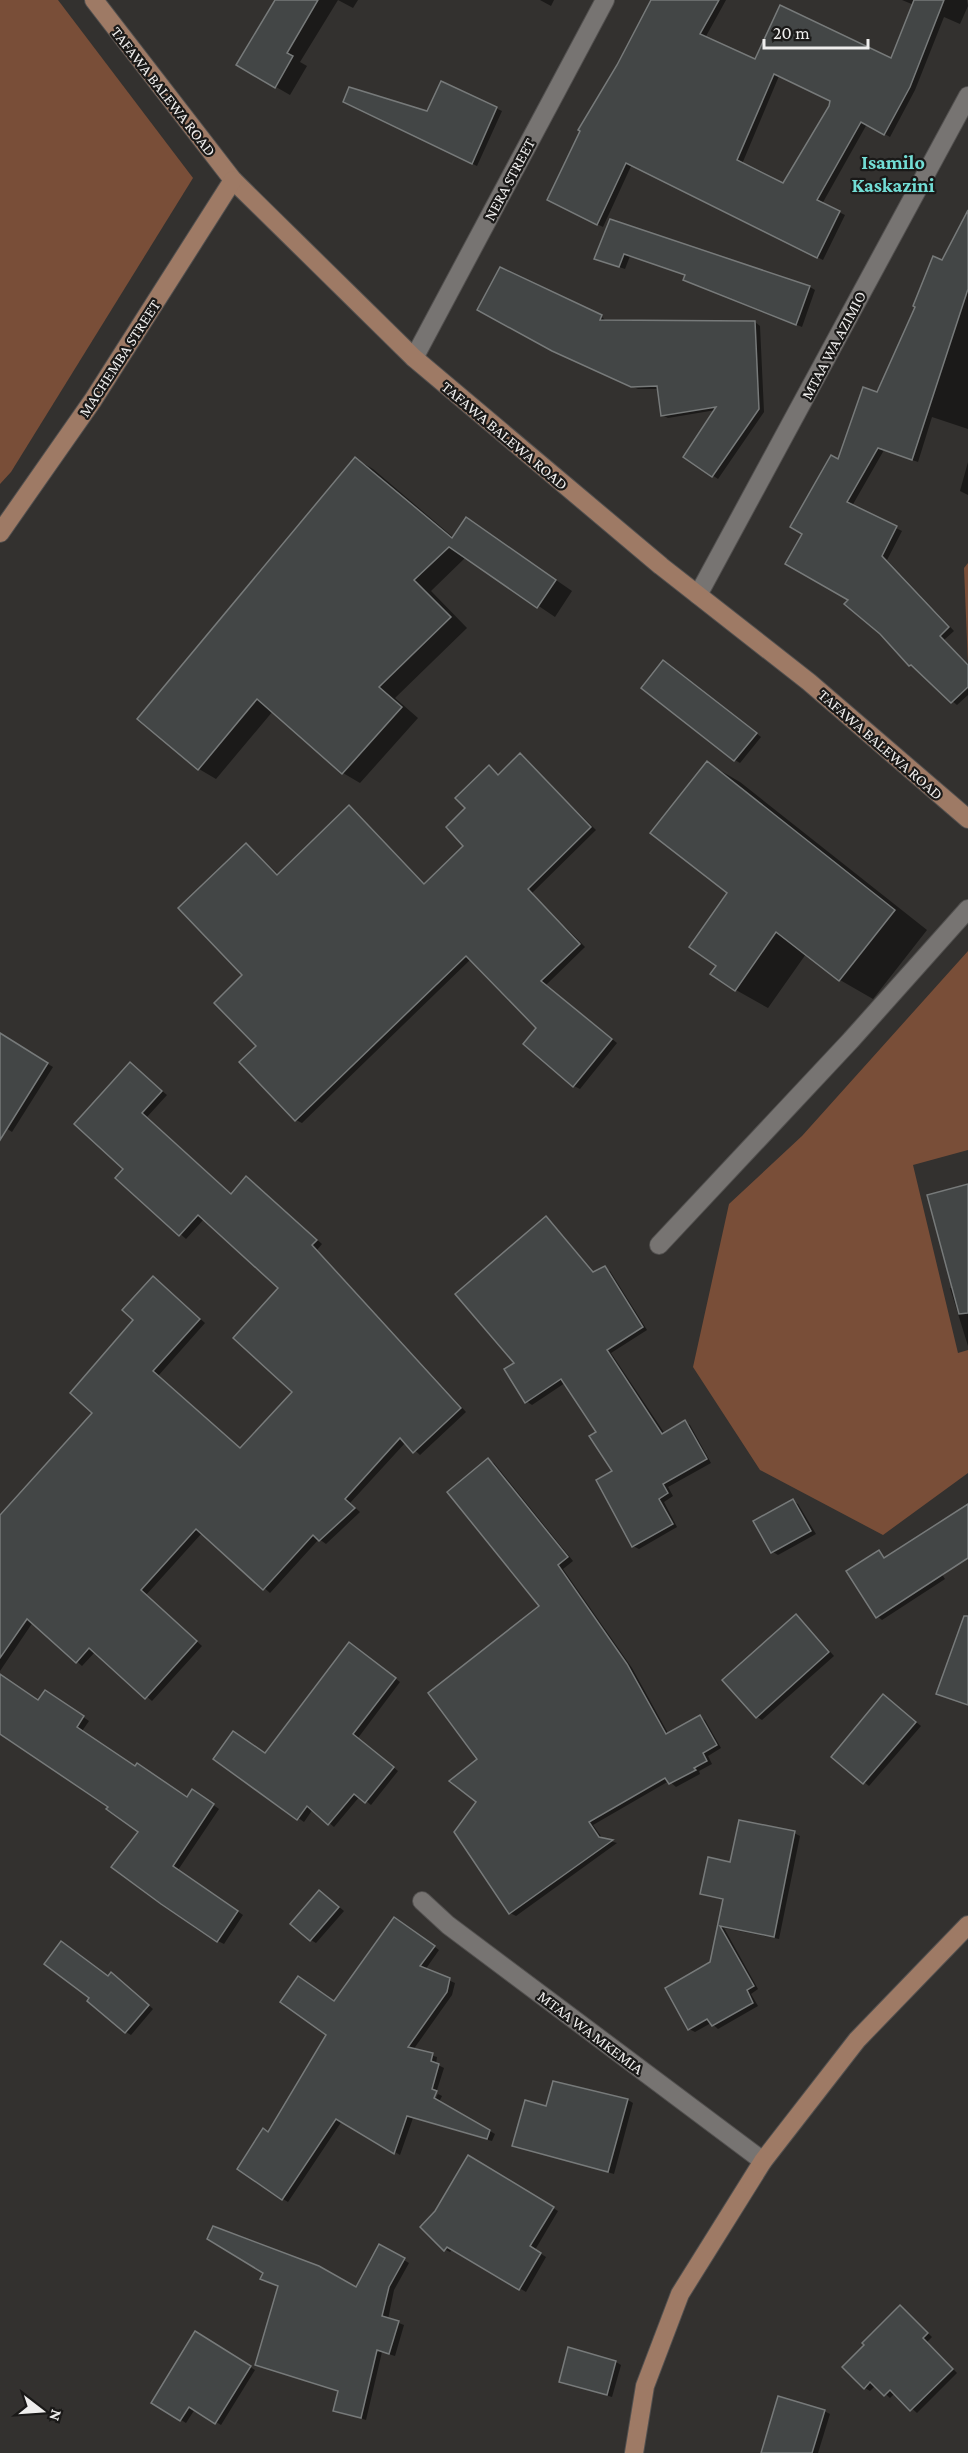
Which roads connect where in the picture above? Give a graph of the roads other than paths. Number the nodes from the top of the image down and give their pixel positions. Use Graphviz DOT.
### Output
graph roads {
  1 [pos="94,0"];
  2 [pos="604,0"];
  3 [pos="968,96"];
  4 [pos="233,180"];
  5 [pos="414,358"];
  6 [pos="0,533"];
  7 [pos="698,595"];
  8 [pos="968,819"];
  9 [pos="968,909"];
  10 [pos="659,1245"];
  11 [pos="422,1901"];
  12 [pos="968,1925"];
  13 [pos="764,2161"];
  14 [pos="633,2453"];
  1 -- 4 [label="main road, TAFAWA BALEWA ROAD"];
  2 -- 5 [label="street, NERA STREET"];
  3 -- 7 [label="street, MTAA WA AZIMIO"];
  4 -- 5 [label="main road, TAFAWA BALEWA ROAD"];
  4 -- 6 [label="main road, MACHEMBA STREET"];
  5 -- 7 [label="main road, TAFAWA BALEWA ROAD"];
  7 -- 8 [label="main road, TAFAWA BALEWA ROAD"];
  9 -- 10 [label="street"];
  11 -- 13 [label="street, MTAA WA MKEMIA"];
  12 -- 13 [label="main road"];
  13 -- 14 [label="main road"];
}
